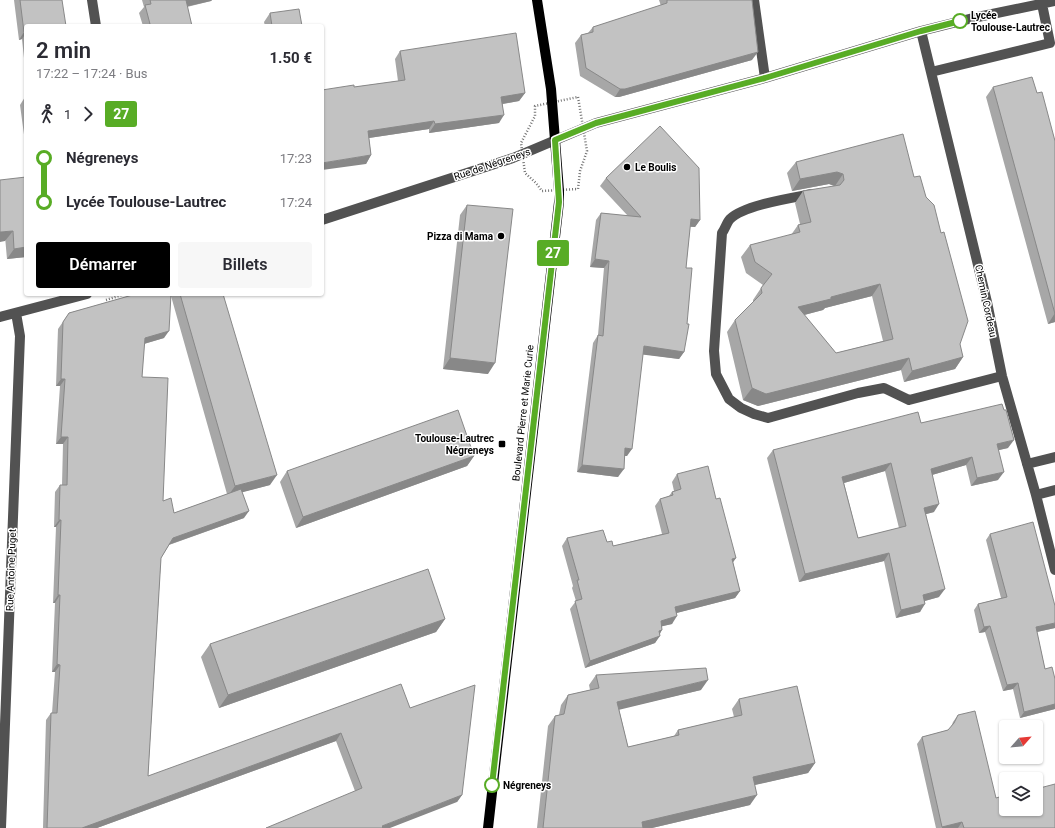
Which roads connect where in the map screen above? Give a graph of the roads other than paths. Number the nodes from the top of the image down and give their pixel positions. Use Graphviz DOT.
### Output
graph roads {
  1 [pos="92,0"];
  2 [pos="537,0"];
  3 [pos="754,0"];
  4 [pos="1055,1"];
  5 [pos="1042,4"];
  6 [pos="96,24"];
  7 [pos="921,31"];
  8 [pos="1053,43"];
  9 [pos="932,72"];
  10 [pos="765,78"];
  11 [pos="555,140"];
  12 [pos="822,192"];
  13 [pos="324,219"];
  14 [pos="80,296"];
  15 [pos="16,313"];
  16 [pos="0,317"];
  17 [pos="1002,376"];
  18 [pos="1055,457"];
  19 [pos="1027,464"];
  20 [pos="1055,490"];
  21 [pos="1036,495"];
  22 [pos="1055,570"];
  23 [pos="1,828"];
  24 [pos="488,828"];
  1 -- 6 [label="street"];
  2 -- 11 [label="main road, Boulevard Pierre et Marie Curie"];
  3 -- 10 [label="street"];
  4 -- 5 [label="street, Rue de Négreneys"];
  5 -- 7 [label="street, Rue de Négreneys"];
  5 -- 8 [label="street"];
  7 -- 9 [label="street, Chemin Cordeau"];
  7 -- 10 [label="street, Rue de Négreneys"];
  8 -- 9 [label="street"];
  9 -- 17 [label="street, Chemin Cordeau"];
  10 -- 11 [label="street, Rue de Négreneys"];
  11 -- 13 [label="street, Rue de Négreneys"];
  11 -- 24 [label="main road, Boulevard Pierre et Marie Curie"];
  12 -- 17 [label="street"];
  14 -- 15 [label="street"];
  15 -- 16 [label="street"];
  15 -- 23 [label="street, Rue Antoine Puget"];
  17 -- 19 [label="street, Chemin Cordeau"];
  18 -- 19 [label="street"];
  19 -- 21 [label="street, Chemin Cordeau"];
  20 -- 21 [label="street"];
  21 -- 22 [label="street, Chemin Cordeau"];
}
